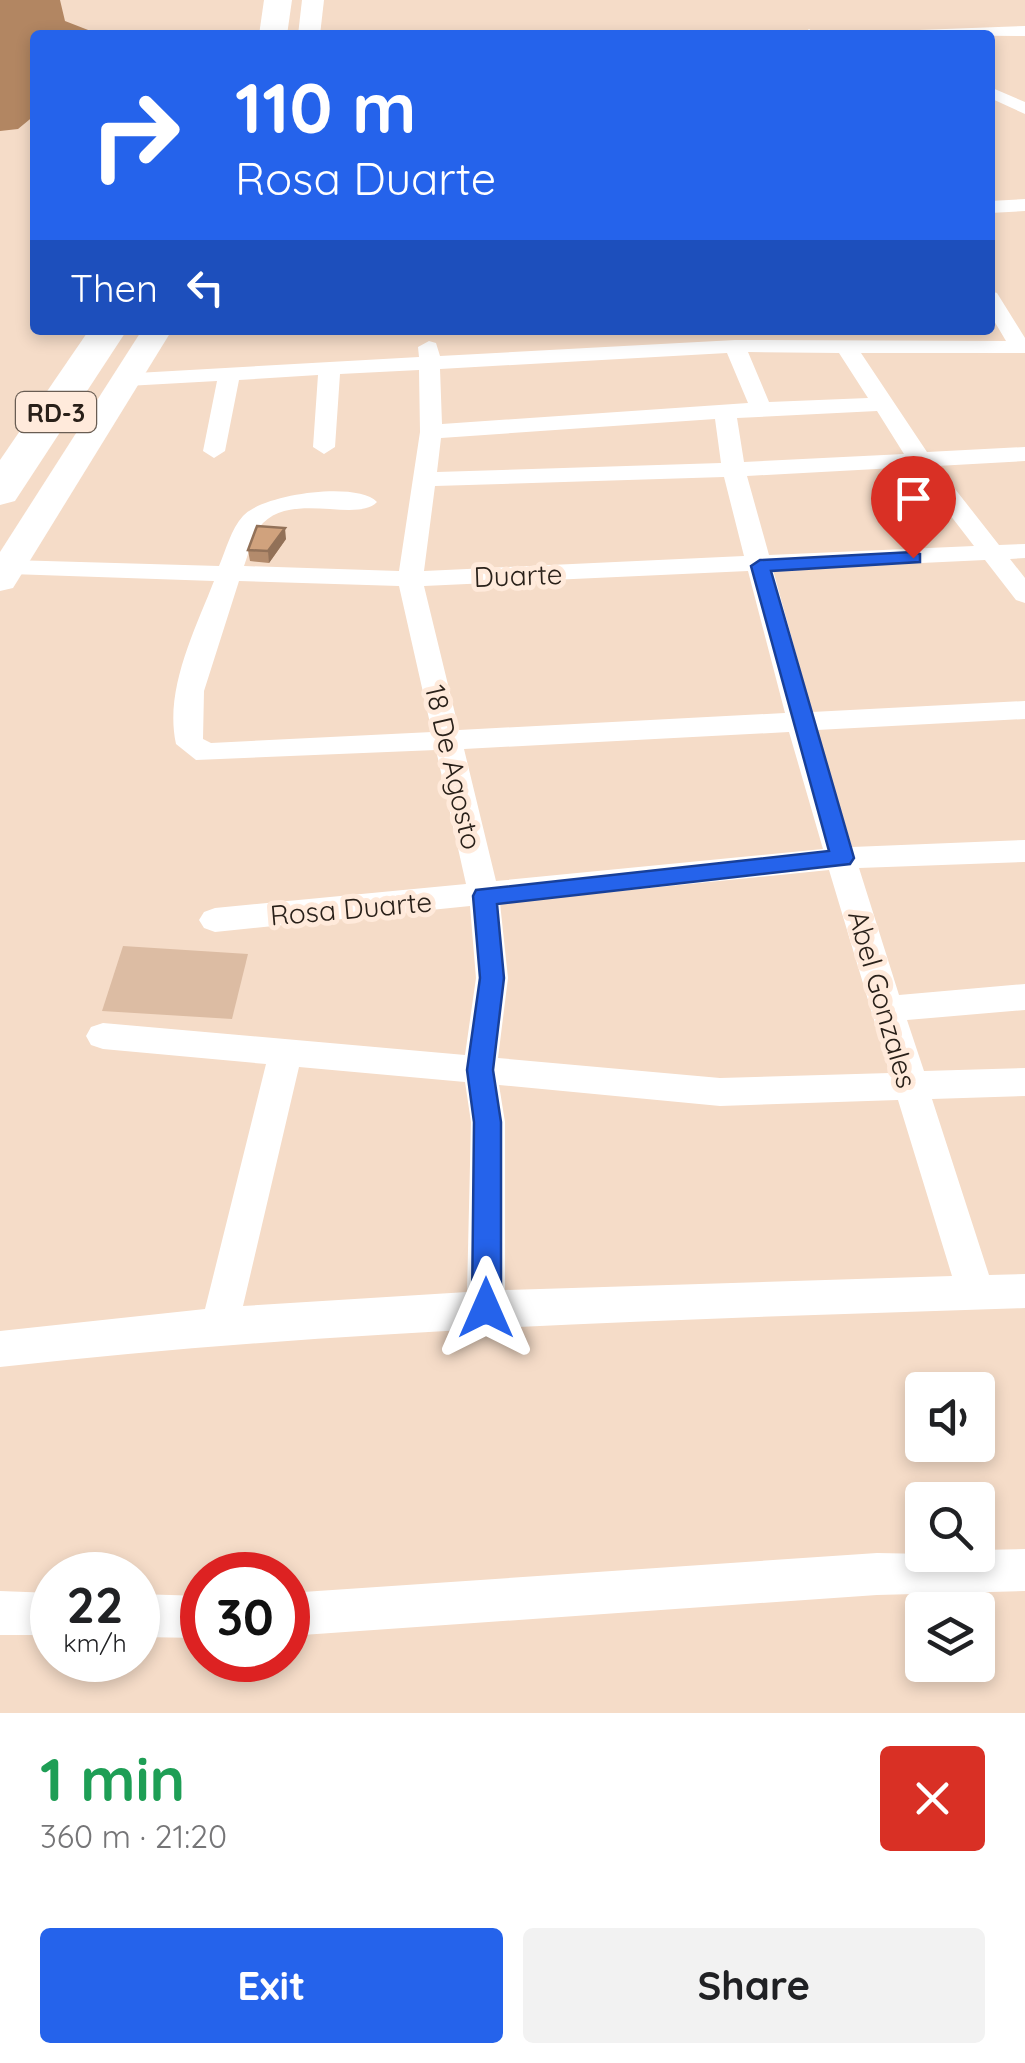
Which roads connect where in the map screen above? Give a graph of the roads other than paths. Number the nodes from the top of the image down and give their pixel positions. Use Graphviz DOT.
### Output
graph roads {
  1 [pos="251,0"];
  2 [pos="278,0"];
  3 [pos="313,0"];
  4 [pos="247,30"];
  5 [pos="274,30"];
  6 [pos="310,30"];
  7 [pos="1025,30"];
  8 [pos="995,31"];
  9 [pos="995,94"];
  10 [pos="1025,109"];
  11 [pos="1025,205"];
  12 [pos="995,206"];
  13 [pos="995,304"];
  14 [pos="995,306"];
  15 [pos="1025,309"];
  16 [pos="69,335"];
  17 [pos="105,335"];
  18 [pos="154,335"];
  19 [pos="613,340"];
  20 [pos="740,341"];
  21 [pos="844,344"];
  22 [pos="1022,347"];
  23 [pos="431,356"];
  24 [pos="329,370"];
  25 [pos="229,374"];
  26 [pos="127,379"];
  27 [pos="881,404"];
  28 [pos="761,409"];
  29 [pos="725,412"];
  30 [pos="431,432"];
  31 [pos="0,438"];
  32 [pos="324,446"];
  33 [pos="214,450"];
  34 [pos="1025,454"];
  35 [pos="920,460"];
  36 [pos="734,470"];
  37 [pos="423,479"];
  38 [pos="0,492"];
  39 [pos="365,502"];
  40 [pos="1025,551"];
  41 [pos="990,554"];
  42 [pos="760,566"];
  43 [pos="6,573"];
  44 [pos="231,575"];
  45 [pos="410,579"];
  46 [pos="1025,594"];
  47 [pos="1025,710"];
  48 [pos="803,724"];
  49 [pos="450,739"];
  50 [pos="1025,851"];
  51 [pos="842,858"];
  52 [pos="484,896"];
  53 [pos="216,920"];
  54 [pos="1025,997"];
  55 [pos="886,1009"];
  56 [pos="103,1036"];
  57 [pos="286,1052"];
  58 [pos="480,1070"];
  59 [pos="1025,1082"];
  60 [pos="909,1089"];
  61 [pos="1025,1291"];
  62 [pos="976,1294"];
  63 [pos="486,1308"];
  64 [pos="220,1324"];
  65 [pos="0,1349"];
  66 [pos="1025,1570"];
  67 [pos="0,1613"];
  68 [pos="310,1613"];
  69 [pos="30,1614"];
  1 -- 4 [label="highway"];
  2 -- 5 [label="highway"];
  3 -- 6 [label="main road"];
  7 -- 8 [label="street"];
  9 -- 10 [label="street"];
  11 -- 12 [label="street"];
  13 -- 15 [label="street"];
  14 -- 22 [label="street"];
  16 -- 31 [label="highway, RD-3"];
  17 -- 38 [label="highway, RD-3"];
  18 -- 26 [label="main road"];
  19 -- 20 [label="street"];
  19 -- 23 [label="street"];
  20 -- 21 [label="street"];
  20 -- 28 [label="street"];
  21 -- 22 [label="street"];
  21 -- 27 [label="street"];
  23 -- 24 [label="street"];
  23 -- 30 [label="street, 18 De Agosto"];
  24 -- 25 [label="street"];
  24 -- 32 [label="street"];
  25 -- 26 [label="street"];
  25 -- 33 [label="street"];
  26 -- 43 [label="main road"];
  27 -- 28 [label="street"];
  27 -- 35 [label="street"];
  28 -- 29 [label="street"];
  29 -- 30 [label="street"];
  29 -- 36 [label="street, Abel Gonzales"];
  30 -- 37 [label="street, 18 De Agosto"];
  34 -- 35 [label="street"];
  35 -- 36 [label="street"];
  35 -- 41 [label="street"];
  36 -- 37 [label="street"];
  36 -- 42 [label="street, Abel Gonzales"];
  37 -- 45 [label="street, 18 De Agosto"];
  39 -- 44 [label="street"];
  40 -- 41 [label="street, Duarte"];
  41 -- 42 [label="street, Duarte"];
  41 -- 46 [label="street"];
  42 -- 45 [label="street, Duarte"];
  42 -- 48 [label="street, Abel Gonzales"];
  43 -- 44 [label="street, Duarte"];
  44 -- 45 [label="street, Duarte"];
  44 -- 49 [label="street"];
  45 -- 49 [label="street, 18 De Agosto"];
  47 -- 48 [label="street"];
  48 -- 49 [label="street"];
  48 -- 51 [label="street, Abel Gonzales"];
  49 -- 52 [label="street, 18 De Agosto"];
  50 -- 51 [label="street, Rosa Duarte"];
  51 -- 52 [label="street, Rosa Duarte"];
  51 -- 55 [label="street, Abel Gonzales"];
  52 -- 53 [label="street, Rosa Duarte"];
  52 -- 58 [label="street, 18 De Agosto"];
  54 -- 55 [label="street"];
  55 -- 60 [label="street, Abel Gonzales"];
  56 -- 57 [label="street"];
  57 -- 58 [label="street"];
  57 -- 64 [label="street"];
  58 -- 60 [label="street"];
  58 -- 63 [label="street, 18 De Agosto"];
  59 -- 60 [label="street"];
  60 -- 62 [label="street, Abel Gonzales"];
  61 -- 62 [label="street"];
  62 -- 63 [label="street"];
  63 -- 64 [label="street"];
  64 -- 65 [label="street"];
  66 -- 68 [label="street"];
  67 -- 69 [label="street"];
}
